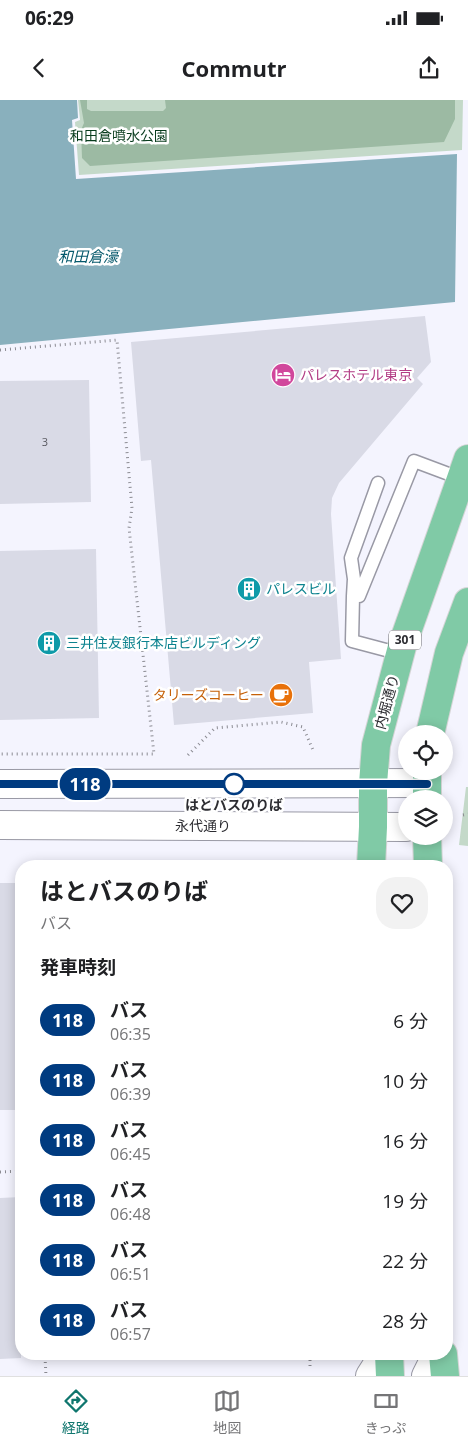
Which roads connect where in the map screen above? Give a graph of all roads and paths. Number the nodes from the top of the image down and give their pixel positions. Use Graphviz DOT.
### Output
graph roads {
  1 [pos="0,350"];
  2 [pos="465,469"];
  3 [pos="378,483"];
  4 [pos="354,596"];
  5 [pos="468,602"];
  6 [pos="400,654"];
  7 [pos="432,725"];
  8 [pos="313,750"];
  9 [pos="0,754"];
  10 [pos="188,755"];
  11 [pos="0,784"];
  12 [pos="372,784"];
  13 [pos="427,784"];
  14 [pos="468,814"];
  15 [pos="463,815"];
  16 [pos="0,825"];
  17 [pos="373,827"];
  18 [pos="398,827"];
  19 [pos="427,845"];
  20 [pos="371,860"];
  21 [pos="428,860"];
  22 [pos="15,1171"];
  23 [pos="0,1172"];
  24 [pos="45,1360"];
  25 [pos="310,1360"];
  26 [pos="380,1360"];
  27 [pos="389,1360"];
  28 [pos="434,1360"];
  29 [pos="444,1360"];
  30 [pos="310,1366"];
  31 [pos="46,1376"];
  32 [pos="370,1376"];
  33 [pos="390,1376"];
  34 [pos="426,1376"];
  35 [pos="446,1376"];
  1 -- 9 [label="path"];
  2 -- 4 [label="lane"];
  2 -- 6 [label="main road, 内堀通り / 301"];
  3 -- 4 [label="lane"];
  4 -- 6 [label="lane"];
  5 -- 7 [label="main road"];
  6 -- 12 [label="main road, 内堀通り / 301"];
  8 -- 10 [label="path"];
  11 -- 12 [label="main road"];
  12 -- 13 [label="main road"];
  12 -- 17 [label="main road, 内堀通り / 301"];
  14 -- 15 [label="path"];
  16 -- 17 [label="main road, 永代通り"];
  17 -- 18 [label="main road, 永代通り"];
  17 -- 20 [label="main road, 内堀通り / 301"];
  19 -- 21 [label="main road"];
  22 -- 23 [label="path"];
  24 -- 31 [label="path"];
  25 -- 30 [label="path"];
  26 -- 32 [label="main road"];
  27 -- 33 [label="main road"];
  28 -- 34 [label="main road"];
  29 -- 35 [label="main road"];
}
